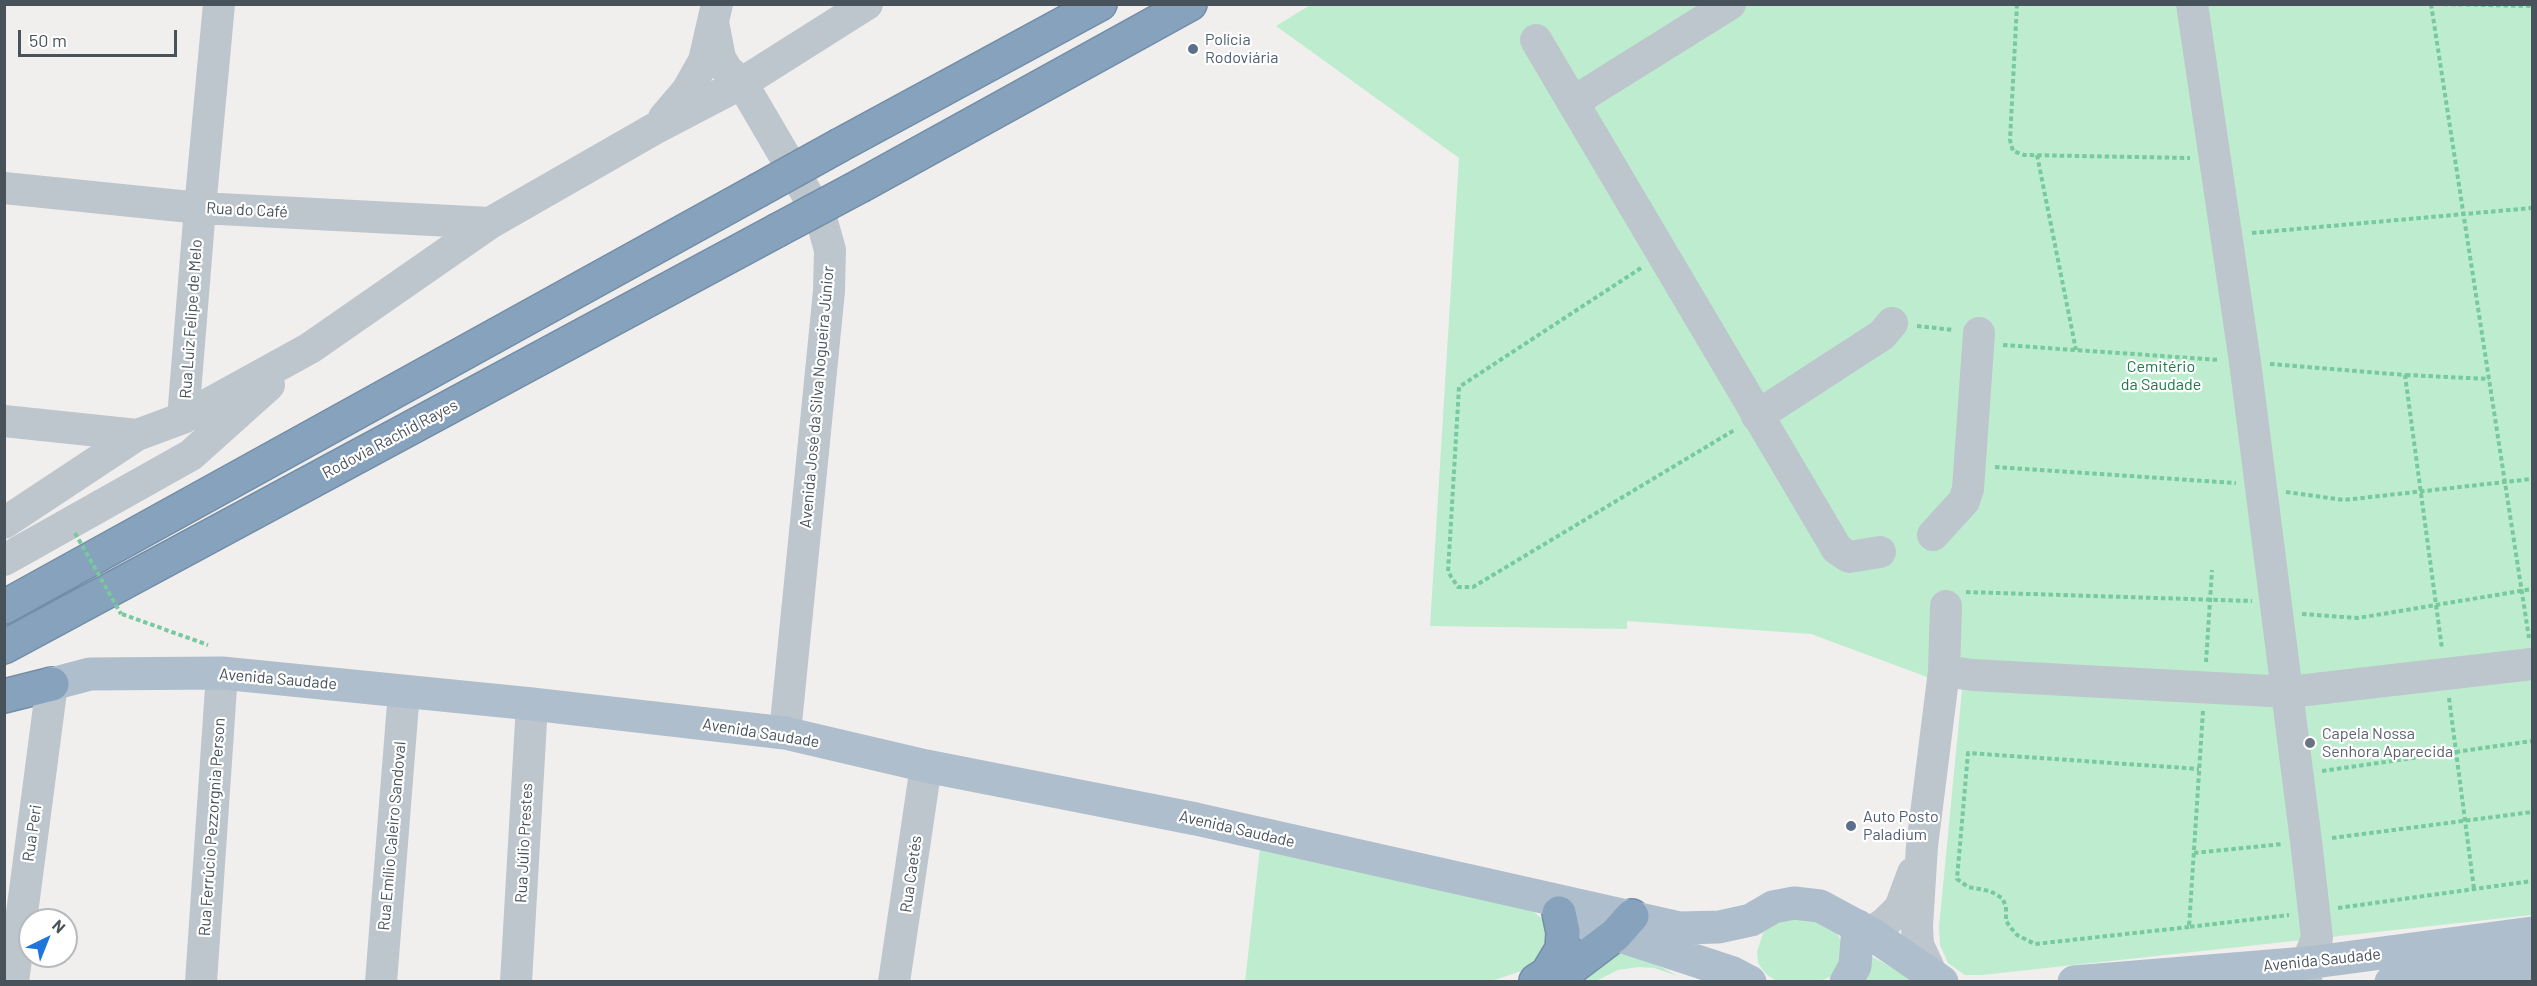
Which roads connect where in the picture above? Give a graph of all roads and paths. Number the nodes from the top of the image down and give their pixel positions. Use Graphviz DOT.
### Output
graph roads {
  1 [pos="219,4"];
  2 [pos="1100,4"];
  3 [pos="1190,4"];
  4 [pos="1730,4"];
  5 [pos="2017,4"];
  6 [pos="2192,4"];
  7 [pos="2431,4"];
  8 [pos="2436,4"];
  9 [pos="2522,5"];
  10 [pos="2532,6"];
  11 [pos="857,7"];
  12 [pos="715,16"];
  13 [pos="1536,40"];
  14 [pos="742,83"];
  15 [pos="1573,102"];
  16 [pos="654,129"];
  17 [pos="2037,155"];
  18 [pos="2215,158"];
  19 [pos="4,188"];
  20 [pos="200,208"];
  21 [pos="2532,208"];
  22 [pos="2463,215"];
  23 [pos="490,223"];
  24 [pos="2226,236"];
  25 [pos="1662,254"];
  26 [pos="1892,323"];
  27 [pos="1979,333"];
  28 [pos="310,348"];
  29 [pos="2076,350"];
  30 [pos="2245,362"];
  31 [pos="2405,375"];
  32 [pos="2489,380"];
  33 [pos="1757,416"];
  34 [pos="183,418"];
  35 [pos="4,421"];
  36 [pos="137,435"];
  37 [pos="1969,466"];
  38 [pos="2532,479"];
  39 [pos="2505,483"];
  40 [pos="2261,487"];
  41 [pos="2421,493"];
  42 [pos="4,523"];
  43 [pos="75,532"];
  44 [pos="1933,535"];
  45 [pos="1880,552"];
  46 [pos="4,560"];
  47 [pos="2532,589"];
  48 [pos="2522,591"];
  49 [pos="1952,599"];
  50 [pos="2436,605"];
  51 [pos="4,607"];
  52 [pos="2277,607"];
  53 [pos="4,647"];
  54 [pos="2531,653"];
  55 [pos="222,673"];
  56 [pos="2446,674"];
  57 [pos="52,684"];
  58 [pos="1943,686"];
  59 [pos="404,691"];
  60 [pos="2289,692"];
  61 [pos="4,696"];
  62 [pos="532,704"];
  63 [pos="785,733"];
  64 [pos="2532,741"];
  65 [pos="2456,752"];
  66 [pos="926,766"];
  67 [pos="2199,769"];
  68 [pos="2298,775"];
  69 [pos="2532,812"];
  70 [pos="2465,821"];
  71 [pos="2306,841"];
  72 [pos="1922,846"];
  73 [pos="2194,853"];
  74 [pos="1494,888"];
  75 [pos="2474,889"];
  76 [pos="1559,913"];
  77 [pos="1750,920"];
  78 [pos="1623,926"];
  79 [pos="2189,927"];
  80 [pos="1864,929"];
  81 [pos="2532,933"];
  82 [pos="11,940"];
  83 [pos="1648,947"];
  84 [pos="2532,964"];
  85 [pos="2307,972"];
  86 [pos="1738,979"];
  87 [pos="1938,980"];
  88 [pos="13,981"];
  89 [pos="201,981"];
  90 [pos="381,981"];
  91 [pos="516,981"];
  92 [pos="894,981"];
  93 [pos="1535,981"];
  94 [pos="1545,981"];
  95 [pos="1699,981"];
  96 [pos="1846,981"];
  97 [pos="2074,981"];
  98 [pos="2391,981"];
  1 -- 20 [label="street, Rua Luiz Felipe de Melo"];
  2 -- 51 [label="highway, bridge"];
  3 -- 53 [label="highway, Rodovia Rachid Rayes, bridge"];
  4 -- 15 [label="street"];
  5 -- 17 [label="path"];
  6 -- 18 [label="street"];
  7 -- 22 [label="path"];
  8 -- 9 [label="path"];
  9 -- 10 [label="path"];
  11 -- 14 [label="street"];
  12 -- 14 [label="street, Avenida José da Silva Nogueira Júnior"];
  12 -- 16 [label="street"];
  13 -- 15 [label="street"];
  14 -- 16 [label="street"];
  14 -- 63 [label="street, Avenida José da Silva Nogueira Júnior"];
  15 -- 25 [label="street"];
  16 -- 23 [label="street"];
  17 -- 18 [label="path"];
  17 -- 29 [label="path"];
  18 -- 24 [label="street"];
  19 -- 20 [label="street, Rua do Café"];
  20 -- 23 [label="street, Rua do Café"];
  20 -- 34 [label="street, Rua Luiz Felipe de Melo"];
  21 -- 22 [label="path"];
  22 -- 24 [label="path"];
  22 -- 32 [label="path"];
  23 -- 28 [label="street"];
  24 -- 30 [label="street"];
  25 -- 33 [label="street"];
  25 -- 33 [label="path"];
  26 -- 27 [label="path"];
  26 -- 33 [label="street"];
  27 -- 29 [label="path"];
  27 -- 37 [label="street"];
  28 -- 34 [label="street"];
  28 -- 46 [label="street"];
  29 -- 30 [label="path"];
  30 -- 31 [label="path"];
  30 -- 40 [label="street"];
  31 -- 32 [label="path"];
  31 -- 41 [label="path"];
  32 -- 39 [label="path"];
  33 -- 45 [label="street"];
  34 -- 36 [label="street"];
  35 -- 36 [label="street"];
  36 -- 42 [label="street"];
  37 -- 40 [label="path"];
  37 -- 44 [label="street"];
  38 -- 39 [label="path"];
  39 -- 41 [label="path"];
  39 -- 48 [label="path"];
  40 -- 41 [label="path"];
  40 -- 52 [label="street"];
  41 -- 50 [label="path"];
  43 -- 55 [label="path, bridge"];
  47 -- 48 [label="path"];
  48 -- 50 [label="path"];
  48 -- 54 [label="path"];
  49 -- 52 [label="path"];
  49 -- 58 [label="street"];
  50 -- 52 [label="path"];
  50 -- 56 [label="path"];
  52 -- 60 [label="street"];
  54 -- 56 [label="street"];
  55 -- 57 [label="main road, Avenida Saudade"];
  55 -- 59 [label="main road, Avenida Saudade"];
  55 -- 89 [label="street, Rua Ferrúcio Pezzorgnia Person"];
  56 -- 60 [label="street"];
  56 -- 65 [label="path"];
  57 -- 61 [label="highway"];
  57 -- 82 [label="street, Rua Peri"];
  58 -- 60 [label="street"];
  58 -- 72 [label="street"];
  59 -- 62 [label="main road, Avenida Saudade"];
  59 -- 90 [label="street, Rua Emílio Caleiro Sandoval"];
  60 -- 68 [label="street"];
  62 -- 63 [label="main road, Avenida Saudade"];
  62 -- 91 [label="street, Rua Júlio Prestes"];
  63 -- 66 [label="main road, Avenida Saudade"];
  64 -- 65 [label="path"];
  65 -- 68 [label="path"];
  65 -- 70 [label="path"];
  66 -- 74 [label="main road, Avenida Saudade"];
  66 -- 92 [label="street, Rua Caetés"];
  67 -- 79 [label="path"];
  68 -- 71 [label="street"];
  69 -- 70 [label="path"];
  70 -- 71 [label="path"];
  70 -- 75 [label="path"];
  71 -- 73 [label="path"];
  71 -- 85 [label="street"];
  72 -- 80 [label="street"];
  72 -- 87 [label="street"];
  74 -- 76 [label="main road"];
  74 -- 78 [label="main road"];
  76 -- 78 [label="main road"];
  76 -- 93 [label="highway"];
  77 -- 78 [label="main road"];
  77 -- 80 [label="main road"];
  77 -- 86 [label="main road"];
  78 -- 83 [label="main road"];
  78 -- 94 [label="highway"];
  80 -- 87 [label="main road"];
  80 -- 96 [label="main road"];
  81 -- 85 [label="main road, Avenida Saudade"];
  82 -- 88 [label="street, Rua Peri"];
  83 -- 86 [label="main road"];
  83 -- 95 [label="main road"];
  84 -- 98 [label="main road, Avenida Saudade"];
  85 -- 97 [label="main road, Avenida Saudade"];
}
